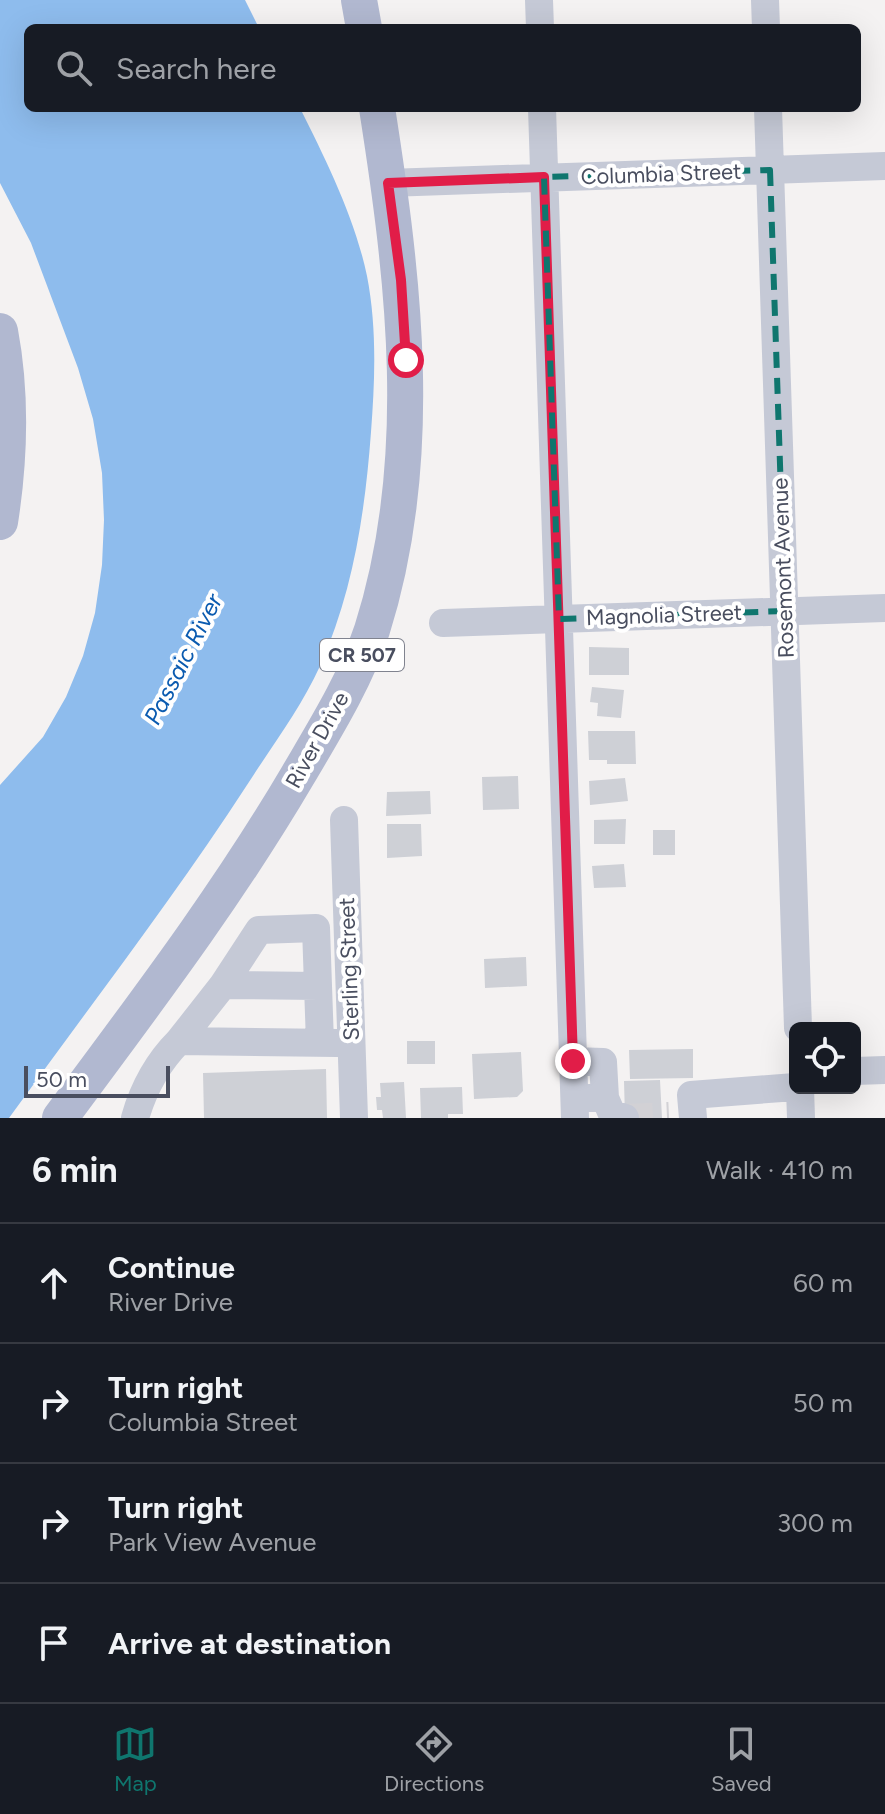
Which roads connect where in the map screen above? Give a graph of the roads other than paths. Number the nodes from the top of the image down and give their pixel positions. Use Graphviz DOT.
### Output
graph roads {
  1 [pos="359,0"];
  2 [pos="539,0"];
  3 [pos="765,0"];
  4 [pos="363,24"];
  5 [pos="540,24"];
  6 [pos="766,24"];
  7 [pos="378,112"];
  8 [pos="542,112"];
  9 [pos="768,112"];
  10 [pos="885,166"];
  11 [pos="770,170"];
  12 [pos="544,177"];
  13 [pos="388,183"];
  14 [pos="0,331"];
  15 [pos="0,522"];
  16 [pos="885,608"];
  17 [pos="785,611"];
  18 [pos="559,619"];
  19 [pos="443,623"];
  20 [pos="344,820"];
  21 [pos="223,985"];
  22 [pos="318,986"];
  23 [pos="798,1022"];
  24 [pos="179,1041"];
  25 [pos="320,1043"];
  26 [pos="351,1043"];
  27 [pos="573,1061"];
  28 [pos="885,1070"];
  29 [pos="861,1071"];
  30 [pos="789,1089"];
  31 [pos="799,1094"];
  32 [pos="605,1098"];
  33 [pos="575,1108"];
  34 [pos="137,1111"];
  35 [pos="685,1117"];
  36 [pos="60,1118"];
  37 [pos="354,1118"];
  38 [pos="625,1118"];
  39 [pos="801,1118"];
  1 -- 4 [label="main road"];
  2 -- 5 [label="street"];
  3 -- 6 [label="street"];
  7 -- 13 [label="main road, River Drive / CR 507"];
  8 -- 12 [label="street"];
  9 -- 11 [label="street, Rosemont Avenue"];
  10 -- 11 [label="street, Columbia Street"];
  11 -- 12 [label="street, Columbia Street"];
  11 -- 17 [label="street, Rosemont Avenue"];
  12 -- 13 [label="street, Columbia Street"];
  12 -- 18 [label="street"];
  13 -- 36 [label="main road, River Drive / CR 507"];
  14 -- 15 [label="main road"];
  16 -- 17 [label="street, Magnolia Street"];
  17 -- 18 [label="street, Magnolia Street"];
  17 -- 23 [label="street, Rosemont Avenue"];
  18 -- 19 [label="street, Magnolia Street"];
  18 -- 27 [label="street"];
  20 -- 26 [label="street, Sterling Street"];
  21 -- 22 [label="street"];
  21 -- 22 [label="street"];
  21 -- 24 [label="street"];
  22 -- 25 [label="street"];
  24 -- 25 [label="street"];
  24 -- 34 [label="street"];
  25 -- 26 [label="street"];
  26 -- 37 [label="street, Sterling Street"];
  27 -- 32 [label="street"];
  27 -- 33 [label="street"];
  28 -- 29 [label="street"];
  30 -- 35 [label="street"];
  31 -- 39 [label="street"];
  32 -- 33 [label="street"];
  32 -- 38 [label="street"];
}
